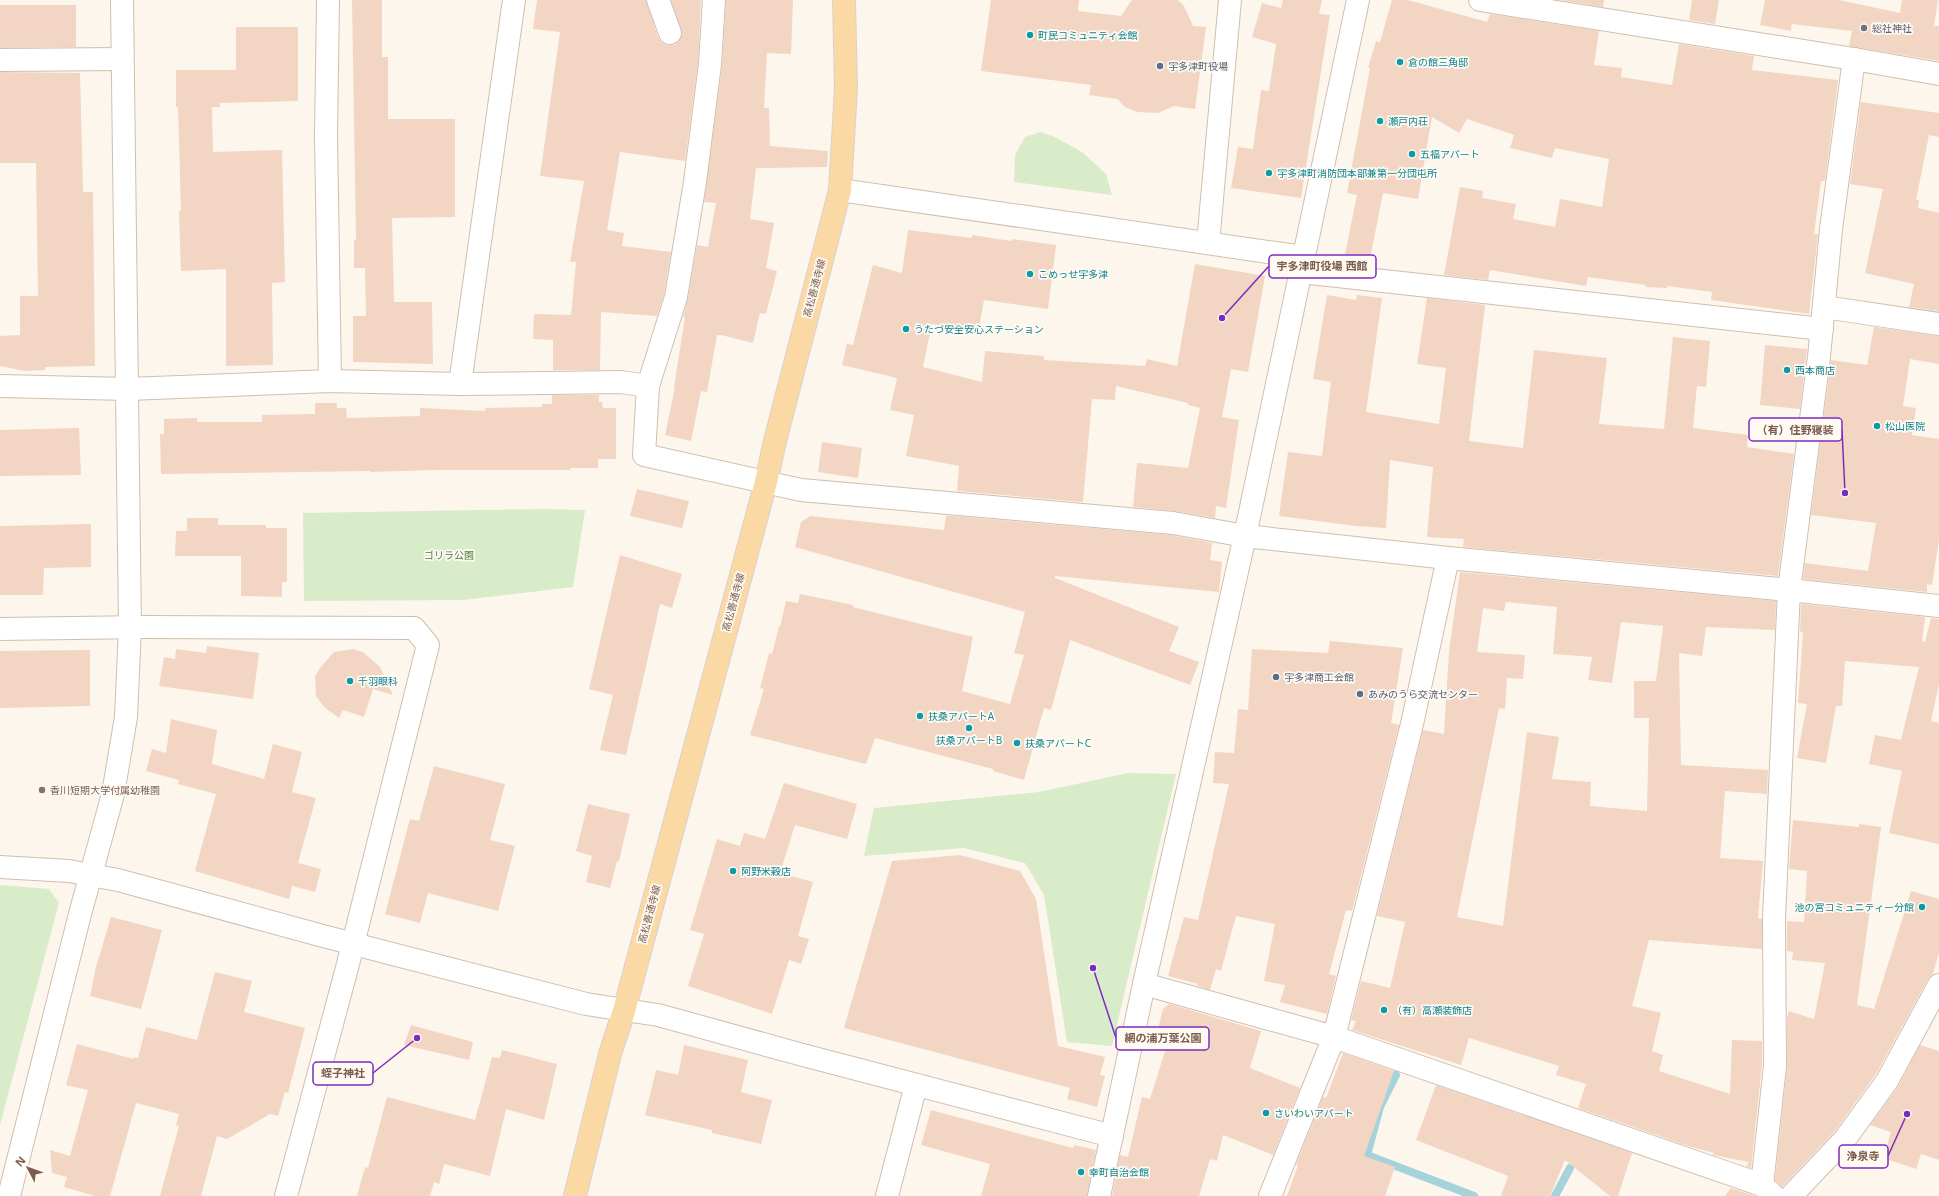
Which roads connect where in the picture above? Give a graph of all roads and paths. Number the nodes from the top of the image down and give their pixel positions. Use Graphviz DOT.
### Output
graph roads {
  1 [pos="122,0"];
  2 [pos="328,0"];
  3 [pos="514,0"];
  4 [pos="658,0"];
  5 [pos="714,0"];
  6 [pos="844,0"];
  7 [pos="1230,0"];
  8 [pos="1358,0"];
  9 [pos="1480,0"];
  10 [pos="670,32"];
  11 [pos="1854,58"];
  12 [pos="122,59"];
  13 [pos="0,60"];
  14 [pos="1939,74"];
  15 [pos="840,190"];
  16 [pos="1208,243"];
  17 [pos="1302,265"];
  18 [pos="1824,307"];
  19 [pos="1939,324"];
  20 [pos="1822,329"];
  21 [pos="330,381"];
  22 [pos="460,384"];
  23 [pos="0,386"];
  24 [pos="648,386"];
  25 [pos="128,389"];
  26 [pos="766,482"];
  27 [pos="1245,536"];
  28 [pos="1448,558"];
  29 [pos="1789,590"];
  30 [pos="1939,606"];
  31 [pos="130,628"];
  32 [pos="0,629"];
  33 [pos="0,867"];
  34 [pos="91,874"];
  35 [pos="353,944"];
  36 [pos="1144,984"];
  37 [pos="1939,985"];
  38 [pos="624,1011"];
  39 [pos="1334,1038"];
  40 [pos="916,1085"];
  41 [pos="1112,1136"];
  42 [pos="1768,1190"];
  43 [pos="9,1196"];
  44 [pos="286,1196"];
  45 [pos="574,1196"];
  46 [pos="887,1196"];
  47 [pos="1099,1196"];
  48 [pos="1270,1196"];
  49 [pos="1791,1196"];
  1 -- 12 [label="street"];
  2 -- 21 [label="street"];
  3 -- 22 [label="street"];
  4 -- 10 [label="street"];
  5 -- 24 [label="street"];
  6 -- 15 [label="main road, 高松善通寺線"];
  7 -- 16 [label="street"];
  8 -- 17 [label="street"];
  9 -- 11 [label="street"];
  11 -- 14 [label="street"];
  11 -- 18 [label="street"];
  12 -- 13 [label="street"];
  12 -- 25 [label="street"];
  15 -- 16 [label="street"];
  15 -- 26 [label="main road, 高松善通寺線"];
  16 -- 17 [label="street"];
  17 -- 20 [label="street"];
  17 -- 27 [label="street"];
  18 -- 19 [label="street"];
  18 -- 20 [label="street"];
  20 -- 29 [label="street"];
  21 -- 22 [label="street"];
  21 -- 25 [label="street"];
  22 -- 24 [label="street"];
  23 -- 25 [label="street"];
  24 -- 26 [label="street"];
  25 -- 31 [label="street"];
  26 -- 27 [label="street"];
  26 -- 38 [label="main road, 高松善通寺線"];
  27 -- 28 [label="street"];
  27 -- 36 [label="street"];
  28 -- 29 [label="street"];
  28 -- 39 [label="street"];
  29 -- 30 [label="street"];
  29 -- 42 [label="street"];
  31 -- 32 [label="street"];
  31 -- 34 [label="street"];
  31 -- 35 [label="street"];
  33 -- 34 [label="street"];
  34 -- 35 [label="street"];
  34 -- 43 [label="street"];
  35 -- 38 [label="street"];
  35 -- 44 [label="street"];
  36 -- 39 [label="street"];
  36 -- 41 [label="street"];
  37 -- 49 [label="street"];
  38 -- 40 [label="street"];
  38 -- 45 [label="main road, 高松善通寺線"];
  39 -- 42 [label="street"];
  39 -- 48 [label="street"];
  40 -- 41 [label="street"];
  40 -- 46 [label="street"];
  41 -- 47 [label="street"];
}
